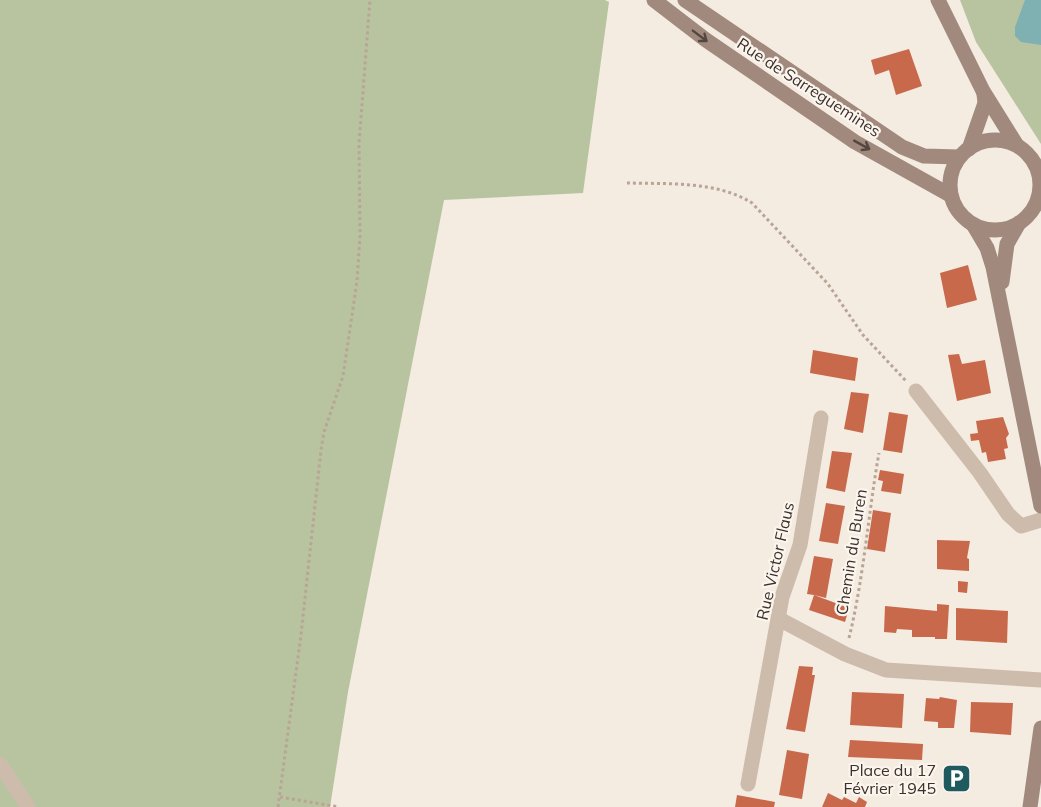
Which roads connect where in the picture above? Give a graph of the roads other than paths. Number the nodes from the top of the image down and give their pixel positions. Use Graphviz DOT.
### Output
graph roads {
  1 [pos="654,0"];
  2 [pos="685,0"];
  3 [pos="938,0"];
  4 [pos="983,91"];
  5 [pos="1016,144"];
  6 [pos="964,153"];
  7 [pos="1040,174"];
  8 [pos="950,195"];
  9 [pos="1030,220"];
  10 [pos="974,226"];
  11 [pos="1001,300"];
  12 [pos="916,391"];
  13 [pos="821,418"];
  14 [pos="1041,506"];
  15 [pos="1041,520"];
  16 [pos="779,619"];
  17 [pos="1041,680"];
  18 [pos="1041,728"];
  19 [pos="0,764"];
  20 [pos="748,784"];
  21 [pos="28,807"];
  22 [pos="1030,807"];
  1 -- 8 [label="main road, Rue de Sarreguemines, one-way"];
  2 -- 6 [label="main road, Rue de Sarreguemines"];
  3 -- 4 [label="main road"];
  4 -- 5 [label="main road"];
  4 -- 6 [label="main road"];
  5 -- 6 [label="main road"];
  5 -- 7 [label="main road"];
  6 -- 8 [label="main road"];
  7 -- 9 [label="main road"];
  8 -- 10 [label="main road"];
  9 -- 10 [label="main road"];
  9 -- 11 [label="main road"];
  10 -- 11 [label="main road"];
  11 -- 14 [label="main road"];
  12 -- 15 [label="street"];
  13 -- 16 [label="street, Rue Victor Flaus"];
  16 -- 17 [label="street"];
  16 -- 20 [label="street, Rue Victor Flaus"];
  18 -- 22 [label="main road"];
  19 -- 21 [label="street"];
}
